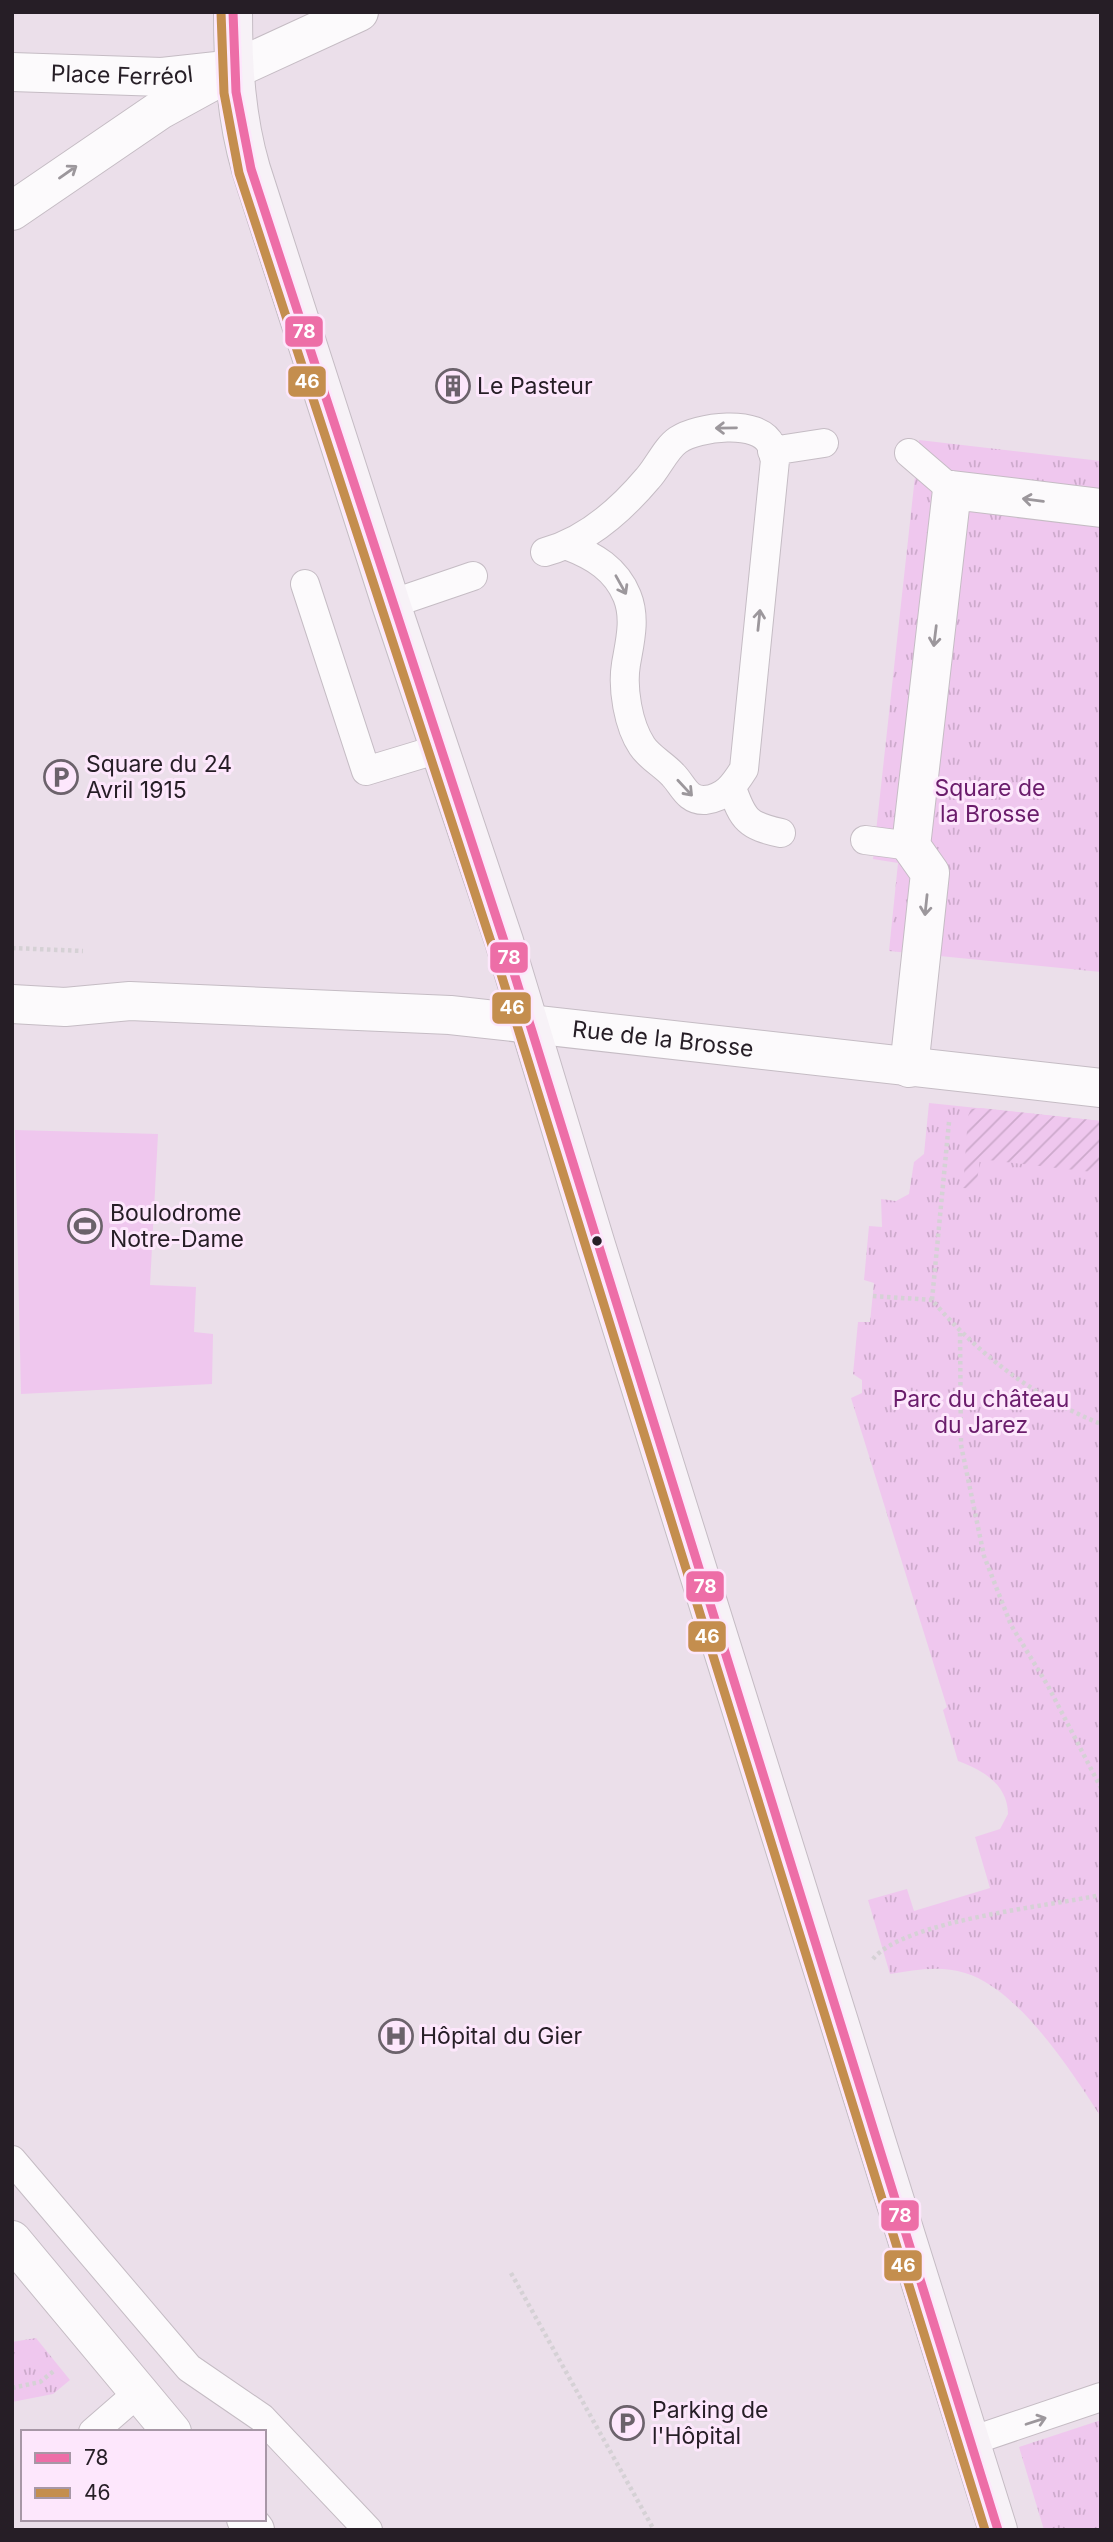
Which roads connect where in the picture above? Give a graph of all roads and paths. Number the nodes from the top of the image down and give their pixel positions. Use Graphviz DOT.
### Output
graph roads {
  1 [pos="233,12"];
  2 [pos="359,12"];
  3 [pos="233,70"];
  4 [pos="12,72"];
  5 [pos="12,211"];
  6 [pos="824,443"];
  7 [pos="772,451"];
  8 [pos="909,453"];
  9 [pos="952,490"];
  10 [pos="1101,508"];
  11 [pos="473,576"];
  12 [pos="305,584"];
  13 [pos="391,604"];
  14 [pos="442,748"];
  15 [pos="732,788"];
  16 [pos="781,833"];
  17 [pos="865,841"];
  18 [pos="911,846"];
  19 [pos="12,948"];
  20 [pos="88,952"];
  21 [pos="12,1004"];
  22 [pos="528,1024"];
  23 [pos="909,1068"];
  24 [pos="1101,1088"];
  25 [pos="950,1112"];
  26 [pos="873,1296"];
  27 [pos="932,1300"];
  28 [pos="960,1333"];
  29 [pos="1101,1424"];
  30 [pos="1101,1788"];
  31 [pos="1101,1895"];
  32 [pos="869,1963"];
  33 [pos="12,2161"];
  34 [pos="12,2240"];
  35 [pos="511,2273"];
  36 [pos="139,2392"];
  37 [pos="1101,2397"];
  38 [pos="95,2430"];
  39 [pos="170,2430"];
  40 [pos="971,2441"];
  41 [pos="368,2530"];
  42 [pos="654,2530"];
  43 [pos="998,2530"];
  1 -- 3 [label="main road"];
  2 -- 3 [label="street"];
  3 -- 4 [label="street, Place Ferréol"];
  5 -- 3 [label="street, one-way"];
  3 -- 13 [label="main road"];
  6 -- 7 [label="lane"];
  15 -- 7 [label="lane, one-way"];
  7 -- 15 [label="lane, one-way"];
  8 -- 9 [label="lane"];
  10 -- 9 [label="street, one-way"];
  9 -- 18 [label="street, one-way"];
  11 -- 13 [label="lane"];
  12 -- 14 [label="lane"];
  13 -- 14 [label="main road"];
  14 -- 22 [label="main road"];
  15 -- 16 [label="lane"];
  17 -- 18 [label="lane"];
  18 -- 23 [label="street, one-way"];
  19 -- 20 [label="path"];
  21 -- 22 [label="street, Rue de la Brosse"];
  22 -- 23 [label="street, Rue de la Brosse"];
  22 -- 40 [label="main road"];
  23 -- 24 [label="street, Rue de la Brosse"];
  25 -- 27 [label="path"];
  26 -- 27 [label="path"];
  27 -- 28 [label="path"];
  28 -- 29 [label="path"];
  28 -- 30 [label="path"];
  31 -- 32 [label="path"];
  33 -- 41 [label="lane"];
  34 -- 36 [label="street"];
  35 -- 42 [label="path"];
  36 -- 38 [label="lane"];
  36 -- 39 [label="street"];
  40 -- 37 [label="lane, one-way"];
  40 -- 43 [label="main road"];
}
